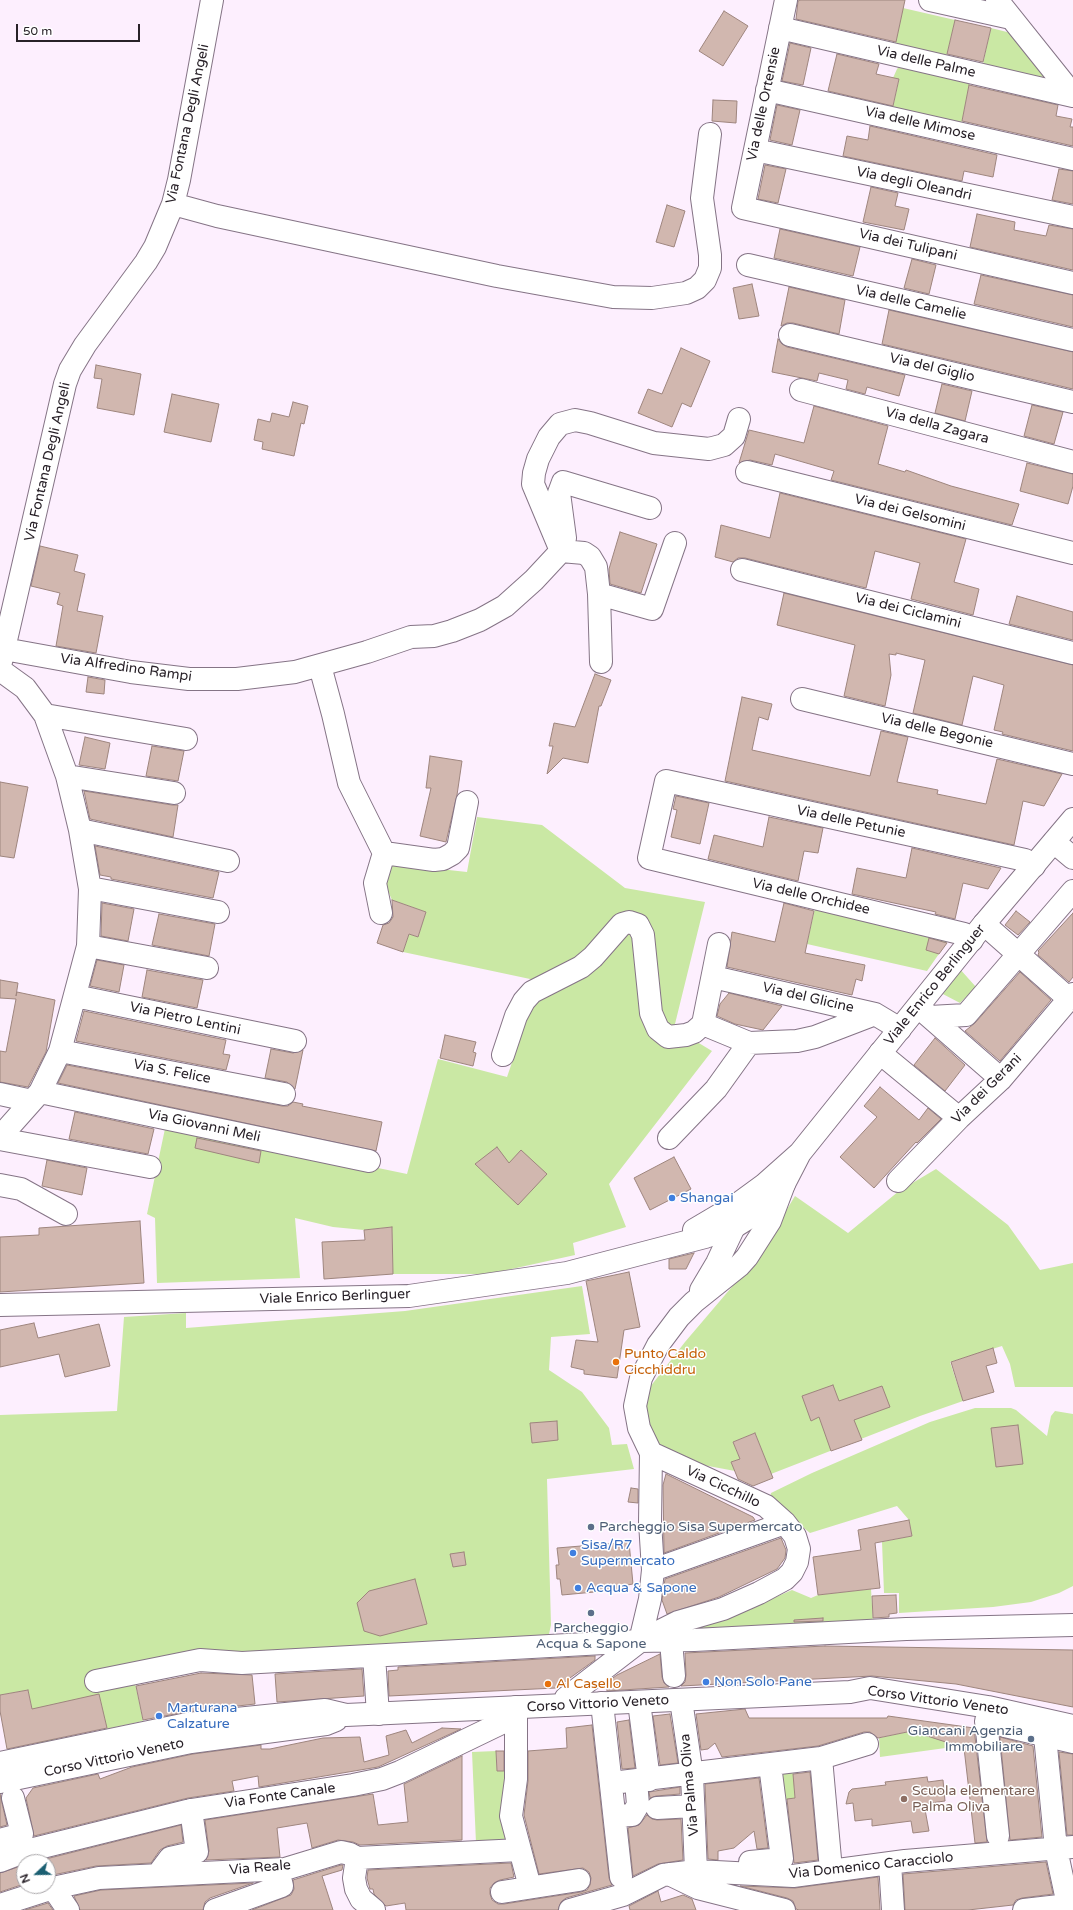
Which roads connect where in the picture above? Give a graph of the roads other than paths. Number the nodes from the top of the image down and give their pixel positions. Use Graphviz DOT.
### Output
graph roads {
  1 [pos="212,0"];
  2 [pos="786,0"];
  3 [pos="930,0"];
  4 [pos="997,0"];
  5 [pos="1011,18"];
  6 [pos="780,28"];
  7 [pos="767,90"];
  8 [pos="1073,96"];
  9 [pos="710,134"];
  10 [pos="754,150"];
  11 [pos="1073,159"];
  12 [pos="173,204"];
  13 [pos="743,208"];
  14 [pos="1073,217"];
  15 [pos="748,265"];
  16 [pos="1073,283"];
  17 [pos="790,335"];
  18 [pos="1073,340"];
  19 [pos="801,390"];
  20 [pos="1073,402"];
  21 [pos="739,419"];
  22 [pos="1073,462"];
  23 [pos="747,472"];
  24 [pos="650,508"];
  25 [pos="674,543"];
  26 [pos="561,551"];
  27 [pos="1073,553"];
  28 [pos="742,570"];
  29 [pos="599,594"];
  30 [pos="1073,653"];
  31 [pos="2,658"];
  32 [pos="600,662"];
  33 [pos="320,666"];
  34 [pos="0,670"];
  35 [pos="802,699"];
  36 [pos="45,715"];
  37 [pos="186,739"];
  38 [pos="1073,764"];
  39 [pos="67,776"];
  40 [pos="666,781"];
  41 [pos="174,793"];
  42 [pos="467,802"];
  43 [pos="1073,819"];
  44 [pos="80,830"];
  45 [pos="1054,842"];
  46 [pos="384,853"];
  47 [pos="1073,858"];
  48 [pos="228,861"];
  49 [pos="1034,866"];
  50 [pos="90,888"];
  51 [pos="1073,891"];
  52 [pos="218,912"];
  53 [pos="381,913"];
  54 [pos="978,932"];
  55 [pos="719,944"];
  56 [pos="88,946"];
  57 [pos="1018,954"];
  58 [pos="207,968"];
  59 [pos="713,976"];
  60 [pos="75,996"];
  61 [pos="1071,997"];
  62 [pos="924,1012"];
  63 [pos="875,1014"];
  64 [pos="703,1024"];
  65 [pos="900,1029"];
  66 [pos="295,1041"];
  67 [pos="749,1043"];
  68 [pos="60,1051"];
  69 [pos="880,1053"];
  70 [pos="503,1055"];
  71 [pos="1001,1079"];
  72 [pos="0,1094"];
  73 [pos="284,1094"];
  74 [pos="36,1096"];
  75 [pos="960,1118"];
  76 [pos="0,1138"];
  77 [pos="668,1138"];
  78 [pos="369,1161"];
  79 [pos="150,1167"];
  80 [pos="898,1181"];
  81 [pos="0,1185"];
  82 [pos="774,1185"];
  83 [pos="66,1214"];
  84 [pos="710,1221"];
  85 [pos="734,1227"];
  86 [pos="665,1246"];
  87 [pos="747,1257"];
  88 [pos="694,1302"];
  89 [pos="0,1305"];
  90 [pos="651,1453"];
  91 [pos="785,1523"];
  92 [pos="653,1570"];
  93 [pos="1073,1625"];
  94 [pos="640,1640"];
  95 [pos="670,1641"];
  96 [pos="374,1656"];
  97 [pos="674,1676"];
  98 [pos="96,1681"];
  99 [pos="850,1692"];
  100 [pos="681,1700"];
  101 [pos="639,1702"];
  102 [pos="602,1703"];
  103 [pos="566,1705"];
  104 [pos="516,1712"];
  105 [pos="378,1714"];
  106 [pos="346,1715"];
  107 [pos="986,1721"];
  108 [pos="1073,1726"];
  109 [pos="1046,1736"];
  110 [pos="1073,1742"];
  111 [pos="867,1744"];
  112 [pos="821,1758"];
  113 [pos="0,1763"];
  114 [pos="770,1765"];
  115 [pos="692,1775"];
  116 [pos="642,1780"];
  117 [pos="612,1783"];
  118 [pos="4,1792"];
  119 [pos="693,1806"];
  120 [pos="657,1808"];
  121 [pos="191,1810"];
  122 [pos="615,1816"];
  123 [pos="998,1836"];
  124 [pos="0,1840"];
  125 [pos="1065,1848"];
  126 [pos="520,1850"];
  127 [pos="0,1853"];
  128 [pos="38,1854"];
  129 [pos="16,1855"];
  130 [pos="357,1858"];
  131 [pos="16,1859"];
  132 [pos="0,1861"];
  133 [pos="890,1863"];
  134 [pos="278,1870"];
  135 [pos="831,1870"];
  136 [pos="696,1871"];
  137 [pos="735,1872"];
  138 [pos="158,1874"];
  139 [pos="669,1874"];
  140 [pos="621,1877"];
  141 [pos="579,1880"];
  142 [pos="56,1886"];
  143 [pos="530,1888"];
  144 [pos="502,1892"];
  145 [pos="29,1894"];
  146 [pos="48,1894"];
  147 [pos="0,1905"];
  148 [pos="360,1906"];
  149 [pos="68,1910"];
  150 [pos="215,1910"];
  151 [pos="570,1910"];
  152 [pos="784,1910"];
  153 [pos="893,1910"];
  154 [pos="1024,1910"];
  1 -- 12 [label="street, Via Fontana Degli Angeli"];
  2 -- 6 [label="street, Via delle Ortensie"];
  3 -- 5 [label="street"];
  4 -- 5 [label="street"];
  5 -- 8 [label="street"];
  6 -- 7 [label="street, Via delle Ortensie"];
  6 -- 8 [label="street, Via delle Palme"];
  7 -- 10 [label="street, Via delle Ortensie"];
  7 -- 11 [label="street, Via delle Mimose"];
  9 -- 12 [label="street"];
  10 -- 13 [label="street, Via delle Ortensie"];
  10 -- 14 [label="street, Via degli Oleandri"];
  12 -- 31 [label="street, Via Fontana Degli Angeli"];
  13 -- 16 [label="street, Via dei Tulipani"];
  15 -- 18 [label="street, Via delle Camelie"];
  17 -- 20 [label="street, Via del Giglio"];
  19 -- 22 [label="street, Via della Zagara"];
  21 -- 26 [label="street"];
  23 -- 27 [label="street, Via dei Gelsomini"];
  24 -- 26 [label="street"];
  25 -- 29 [label="street"];
  26 -- 29 [label="street"];
  26 -- 33 [label="street, Via Alfredino Rampi"];
  28 -- 30 [label="street, Via dei Ciclamini"];
  29 -- 32 [label="street"];
  31 -- 33 [label="street, Via Alfredino Rampi"];
  33 -- 46 [label="street"];
  34 -- 36 [label="street"];
  35 -- 38 [label="street, Via delle Begonie"];
  36 -- 37 [label="street"];
  36 -- 39 [label="street"];
  39 -- 41 [label="street"];
  39 -- 44 [label="street"];
  40 -- 49 [label="street, Via delle Petunie"];
  40 -- 54 [label="street, Via delle Orchidee"];
  42 -- 46 [label="street"];
  43 -- 45 [label="street, Viale Enrico Berlinguer"];
  44 -- 48 [label="street"];
  44 -- 50 [label="street"];
  45 -- 47 [label="street"];
  45 -- 49 [label="street, Viale Enrico Berlinguer"];
  46 -- 53 [label="street"];
  49 -- 54 [label="street, Viale Enrico Berlinguer"];
  50 -- 52 [label="street"];
  50 -- 56 [label="street"];
  51 -- 57 [label="street"];
  54 -- 57 [label="street, Via delle Orchidee"];
  54 -- 62 [label="street, Viale Enrico Berlinguer"];
  55 -- 59 [label="street"];
  56 -- 58 [label="street"];
  56 -- 60 [label="street"];
  57 -- 61 [label="street, Via delle Orchidee"];
  57 -- 62 [label="street"];
  59 -- 63 [label="street, Via del Glicine"];
  59 -- 64 [label="street"];
  60 -- 66 [label="street, Via Pietro Lentini"];
  60 -- 68 [label="street"];
  61 -- 71 [label="street, Via dei Gerani"];
  62 -- 65 [label="street, Viale Enrico Berlinguer"];
  62 -- 71 [label="street"];
  63 -- 65 [label="street, Via del Glicine"];
  63 -- 67 [label="street"];
  64 -- 67 [label="street"];
  64 -- 70 [label="street"];
  65 -- 69 [label="street, Viale Enrico Berlinguer"];
  67 -- 77 [label="street"];
  68 -- 73 [label="street, Via S. Felice"];
  68 -- 74 [label="street"];
  69 -- 75 [label="street"];
  69 -- 82 [label="street, Viale Enrico Berlinguer"];
  71 -- 75 [label="street, Via dei Gerani"];
  72 -- 74 [label="street, Via Giovanni Meli"];
  74 -- 76 [label="street"];
  74 -- 78 [label="street, Via Giovanni Meli"];
  75 -- 80 [label="street, Via dei Gerani"];
  76 -- 79 [label="street"];
  81 -- 83 [label="street"];
  82 -- 84 [label="street"];
  82 -- 85 [label="street"];
  82 -- 87 [label="street"];
  84 -- 85 [label="street"];
  84 -- 86 [label="street"];
  85 -- 86 [label="street"];
  85 -- 87 [label="street"];
  85 -- 88 [label="street"];
  86 -- 89 [label="street, Viale Enrico Berlinguer"];
  87 -- 88 [label="street"];
  88 -- 90 [label="street"];
  90 -- 91 [label="street, Via Cicchillo"];
  90 -- 92 [label="street"];
  91 -- 92 [label="street"];
  91 -- 94 [label="street, Via Cicchillo"];
  92 -- 94 [label="street"];
  93 -- 95 [label="street"];
  94 -- 95 [label="street"];
  94 -- 96 [label="street"];
  94 -- 103 [label="street, Via Cicchillo"];
  95 -- 97 [label="street"];
  96 -- 98 [label="street"];
  96 -- 105 [label="street"];
  99 -- 100 [label="street, Corso Vittorio Veneto"];
  99 -- 107 [label="street, Corso Vittorio Veneto"];
  99 -- 108 [label="street, Corso Vittorio Veneto"];
  100 -- 101 [label="street, Corso Vittorio Veneto"];
  100 -- 115 [label="street, Via Palma Oliva"];
  101 -- 102 [label="street, Corso Vittorio Veneto"];
  101 -- 116 [label="street"];
  102 -- 103 [label="street, Corso Vittorio Veneto"];
  102 -- 117 [label="street"];
  103 -- 104 [label="street, Corso Vittorio Veneto"];
  104 -- 105 [label="street, Corso Vittorio Veneto"];
  104 -- 121 [label="street, Via Fonte Canale"];
  104 -- 126 [label="street"];
  105 -- 106 [label="street, Corso Vittorio Veneto"];
  106 -- 113 [label="street, Corso Vittorio Veneto"];
  106 -- 118 [label="street, Corso Vittorio Veneto"];
  107 -- 109 [label="street, Corso Vittorio Veneto"];
  107 -- 123 [label="street"];
  109 -- 110 [label="street, Corso Vittorio Veneto"];
  109 -- 125 [label="street"];
  111 -- 112 [label="street"];
  112 -- 114 [label="street"];
  112 -- 135 [label="street"];
  114 -- 115 [label="street"];
  114 -- 137 [label="street"];
  115 -- 116 [label="street"];
  115 -- 119 [label="street, Via Palma Oliva"];
  116 -- 117 [label="street"];
  116 -- 122 [label="street"];
  117 -- 122 [label="street"];
  118 -- 124 [label="street"];
  119 -- 120 [label="street"];
  119 -- 136 [label="street, Via Palma Oliva"];
  121 -- 128 [label="street, Via Fonte Canale"];
  121 -- 138 [label="street"];
  122 -- 140 [label="street"];
  125 -- 133 [label="street, Via Domenico Caracciolo"];
  125 -- 154 [label="street"];
  126 -- 130 [label="street, Via Reale"];
  126 -- 143 [label="street"];
  127 -- 129 [label="street"];
  130 -- 134 [label="street, Via Reale"];
  130 -- 148 [label="street"];
  131 -- 132 [label="street"];
  133 -- 135 [label="street, Via Domenico Caracciolo"];
  133 -- 153 [label="street"];
  134 -- 138 [label="street, Via Reale"];
  134 -- 150 [label="street"];
  135 -- 137 [label="street, Via Domenico Caracciolo"];
  136 -- 137 [label="street, Via Domenico Caracciolo"];
  136 -- 139 [label="street, Via Domenico Caracciolo"];
  138 -- 142 [label="street, Via Reale"];
  139 -- 151 [label="street, Via Domenico Caracciolo"];
  139 -- 152 [label="street"];
  141 -- 143 [label="street"];
  143 -- 144 [label="street"];
  145 -- 147 [label="street, Via Reale"];
  146 -- 149 [label="street"];
}
